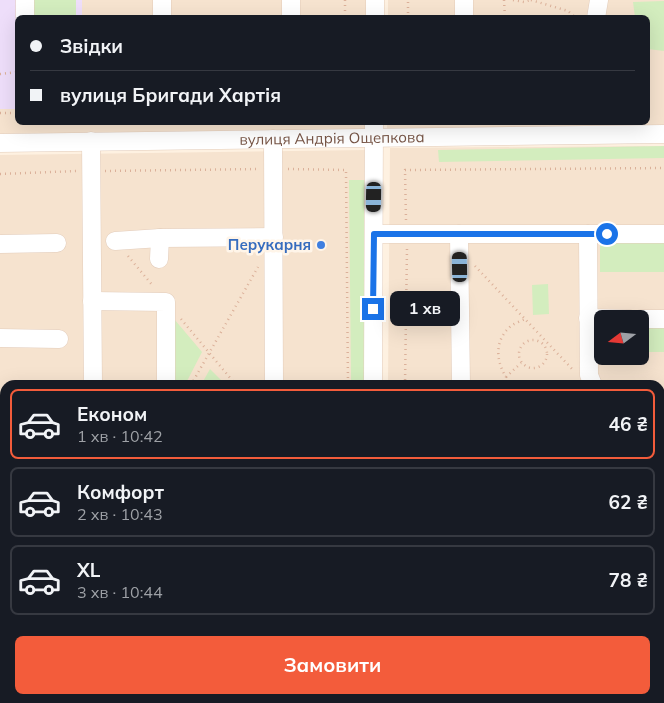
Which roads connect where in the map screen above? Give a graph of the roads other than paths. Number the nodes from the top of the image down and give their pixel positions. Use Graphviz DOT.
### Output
graph roads {
  1 [pos="25,0"];
  2 [pos="162,0"];
  3 [pos="292,0"];
  4 [pos="375,0"];
  5 [pos="464,0"];
  6 [pos="599,0"];
  7 [pos="25,15"];
  8 [pos="162,15"];
  9 [pos="291,15"];
  10 [pos="375,15"];
  11 [pos="464,15"];
  12 [pos="596,15"];
  13 [pos="374,130"];
  14 [pos="464,130"];
  15 [pos="664,134"];
  16 [pos="274,139"];
  17 [pos="91,141"];
  18 [pos="0,143"];
  19 [pos="374,234"];
  20 [pos="588,234"];
  21 [pos="664,234"];
  22 [pos="274,237"];
  23 [pos="160,238"];
  24 [pos="115,241"];
  25 [pos="459,242"];
  26 [pos="57,243"];
  27 [pos="0,244"];
  28 [pos="159,259"];
  29 [pos="92,301"];
  30 [pos="588,318"];
  31 [pos="594,318"];
  32 [pos="649,319"];
  33 [pos="664,319"];
  34 [pos="0,338"];
  35 [pos="59,339"];
  36 [pos="93,380"];
  37 [pos="166,380"];
  38 [pos="274,380"];
  39 [pos="373,380"];
  40 [pos="461,380"];
  41 [pos="587,380"];
  1 -- 7 [label="street"];
  2 -- 8 [label="street"];
  3 -- 9 [label="street"];
  4 -- 10 [label="street"];
  5 -- 11 [label="street"];
  6 -- 12 [label="street"];
  13 -- 14 [label="street, вулиця Андрія Ощепкова"];
  13 -- 16 [label="street, вулиця Андрія Ощепкова"];
  13 -- 19 [label="street"];
  14 -- 15 [label="street, вулиця Андрія Ощепкова"];
  16 -- 17 [label="street, вулиця Андрія Ощепкова"];
  16 -- 22 [label="street"];
  17 -- 18 [label="street, вулиця Андрія Ощепкова"];
  17 -- 29 [label="street"];
  19 -- 25 [label="street"];
  19 -- 39 [label="street"];
  20 -- 21 [label="street"];
  20 -- 25 [label="street"];
  20 -- 30 [label="street"];
  22 -- 23 [label="street"];
  22 -- 38 [label="street"];
  23 -- 24 [label="street"];
  23 -- 28 [label="street"];
  25 -- 40 [label="street"];
  26 -- 27 [label="street"];
  29 -- 36 [label="street"];
  29 -- 37 [label="street"];
  30 -- 31 [label="street"];
  30 -- 41 [label="street"];
  32 -- 33 [label="street"];
  34 -- 35 [label="street"];
}
